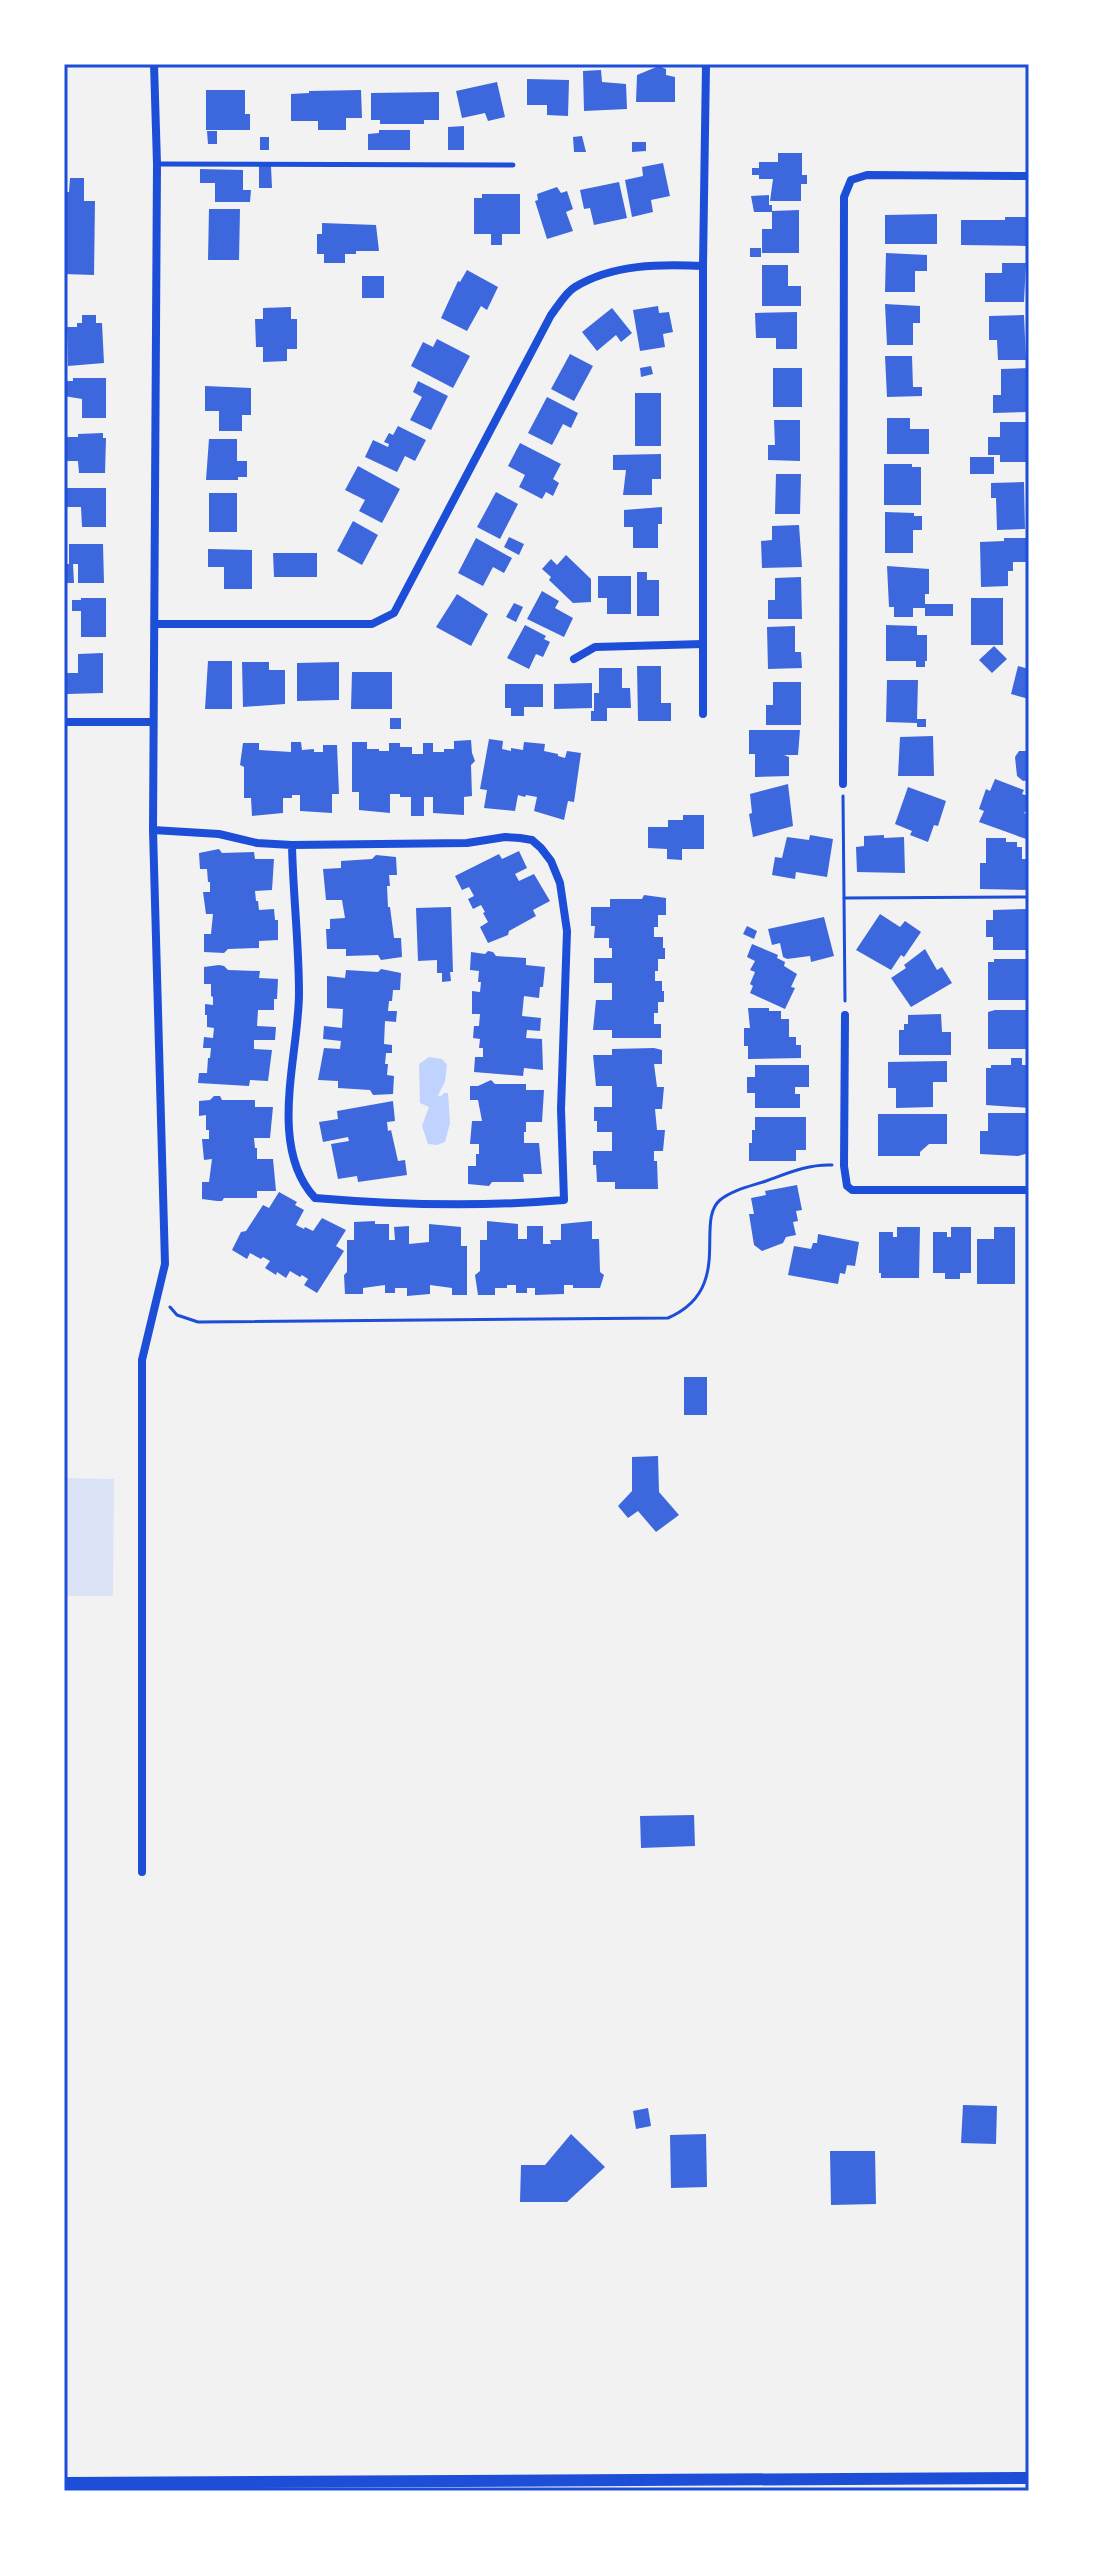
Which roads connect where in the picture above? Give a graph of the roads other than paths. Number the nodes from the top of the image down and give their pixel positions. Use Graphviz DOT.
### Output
graph roads {
  1 [pos="154,64"];
  2 [pos="706,64"];
  3 [pos="157,164"];
  4 [pos="513,165"];
  5 [pos="1029,176"];
  6 [pos="703,266"];
  7 [pos="155,624"];
  8 [pos="703,644"];
  9 [pos="574,659"];
  10 [pos="703,714"];
  11 [pos="64,722"];
  12 [pos="153,722"];
  13 [pos="843,784"];
  14 [pos="153,830"];
  15 [pos="292,845"];
  16 [pos="845,1015"];
  17 [pos="1029,1190"];
  18 [pos="142,1872"];
  19 [pos="1029,2478"];
  20 [pos="64,2483"];
  1 -- 3 [label="street"];
  2 -- 6 [label="street"];
  3 -- 4 [label="lane"];
  3 -- 7 [label="street"];
  5 -- 13 [label="street"];
  6 -- 7 [label="street"];
  6 -- 8 [label="street"];
  7 -- 12 [label="street"];
  8 -- 9 [label="street"];
  8 -- 10 [label="street"];
  11 -- 12 [label="street"];
  12 -- 14 [label="street"];
  14 -- 15 [label="street"];
  14 -- 18 [label="street"];
  15 -- 15 [label="street"];
  16 -- 17 [label="street"];
  19 -- 20 [label="street"];
}
